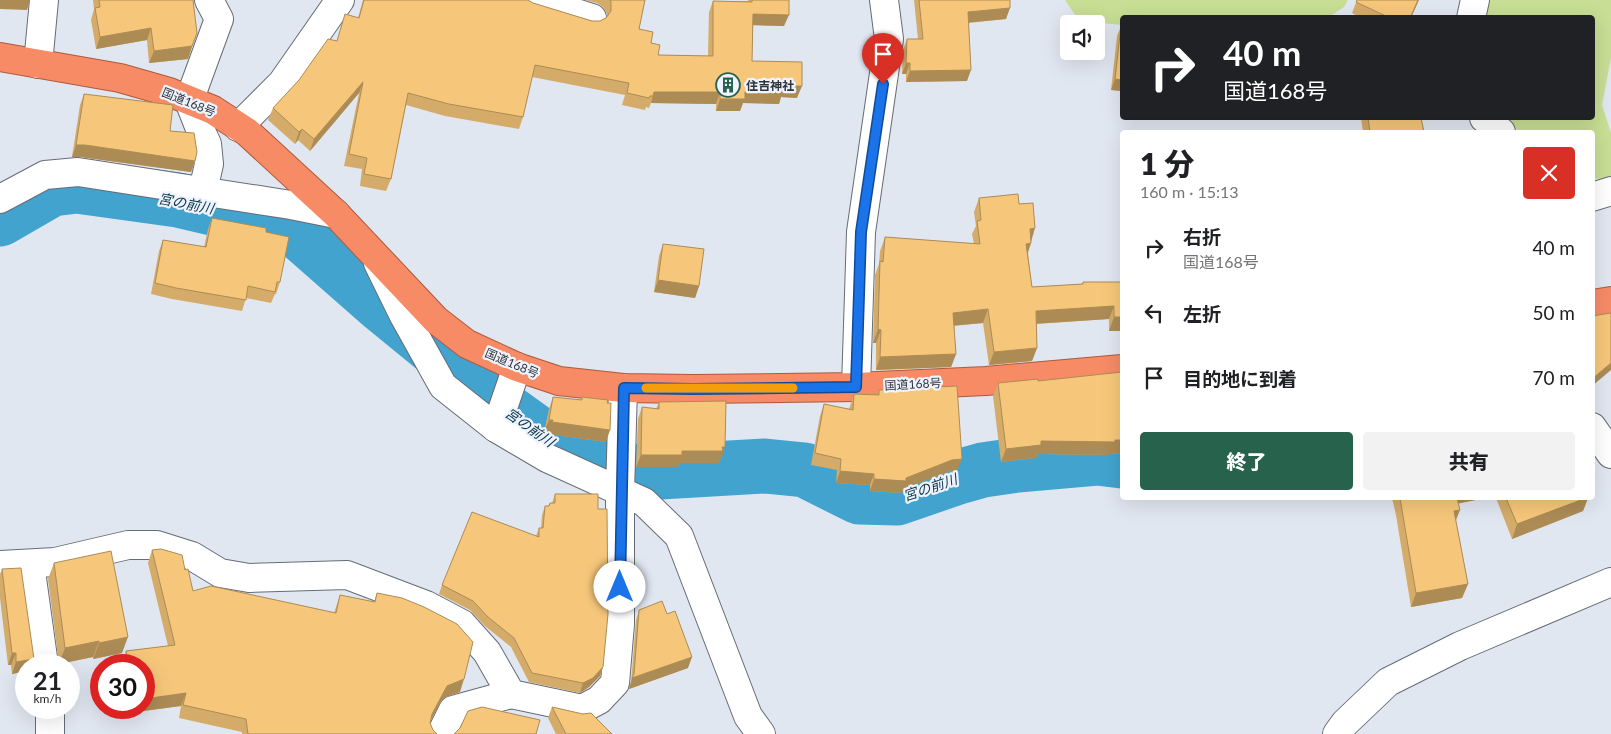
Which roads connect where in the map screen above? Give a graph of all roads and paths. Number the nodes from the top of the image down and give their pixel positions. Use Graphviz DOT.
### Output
graph roads {
  1 [pos="44,0"];
  2 [pos="209,0"];
  3 [pos="340,0"];
  4 [pos="534,0"];
  5 [pos="884,0"];
  6 [pos="1475,0"];
  7 [pos="1472,15"];
  8 [pos="592,18"];
  9 [pos="0,58"];
  10 [pos="38,64"];
  11 [pos="190,100"];
  12 [pos="1486,120"];
  13 [pos="238,126"];
  14 [pos="1498,130"];
  15 [pos="203,191"];
  16 [pos="1611,191"];
  17 [pos="1595,196"];
  18 [pos="0,200"];
  19 [pos="336,214"];
  20 [pos="372,251"];
  21 [pos="1611,301"];
  22 [pos="1595,304"];
  23 [pos="517,367"];
  24 [pos="1120,370"];
  25 [pos="856,387"];
  26 [pos="624,388"];
  27 [pos="496,428"];
  28 [pos="1595,431"];
  29 [pos="1611,454"];
  30 [pos="620,492"];
  31 [pos="30,564"];
  32 [pos="0,565"];
  33 [pos="1611,582"];
  34 [pos="42,654"];
  35 [pos="511,694"];
  36 [pos="50,719"];
  37 [pos="50,734"];
  38 [pos="441,734"];
  39 [pos="761,734"];
  40 [pos="1337,734"];
  1 -- 10 [label="street"];
  2 -- 11 [label="street"];
  3 -- 13 [label="street"];
  4 -- 8 [label="street"];
  5 -- 25 [label="street"];
  6 -- 7 [label="street"];
  9 -- 10 [label="highway, 国道168号"];
  10 -- 11 [label="highway, 国道168号"];
  11 -- 13 [label="highway, 国道168号"];
  11 -- 15 [label="street"];
  12 -- 14 [label="street"];
  13 -- 19 [label="highway, 国道168号"];
  15 -- 18 [label="street"];
  15 -- 19 [label="street"];
  16 -- 17 [label="street"];
  19 -- 20 [label="highway, 国道168号"];
  20 -- 23 [label="highway, 国道168号"];
  20 -- 27 [label="street"];
  21 -- 22 [label="highway"];
  23 -- 26 [label="highway, 国道168号"];
  23 -- 27 [label="street"];
  24 -- 25 [label="highway, 国道168号"];
  25 -- 26 [label="highway, 国道168号"];
  26 -- 30 [label="street"];
  27 -- 30 [label="street"];
  28 -- 29 [label="street"];
  30 -- 35 [label="street"];
  30 -- 39 [label="street"];
  31 -- 32 [label="street"];
  31 -- 34 [label="street"];
  31 -- 35 [label="street"];
  33 -- 40 [label="street"];
  35 -- 38 [label="street"];
  36 -- 37 [label="street"];
}
